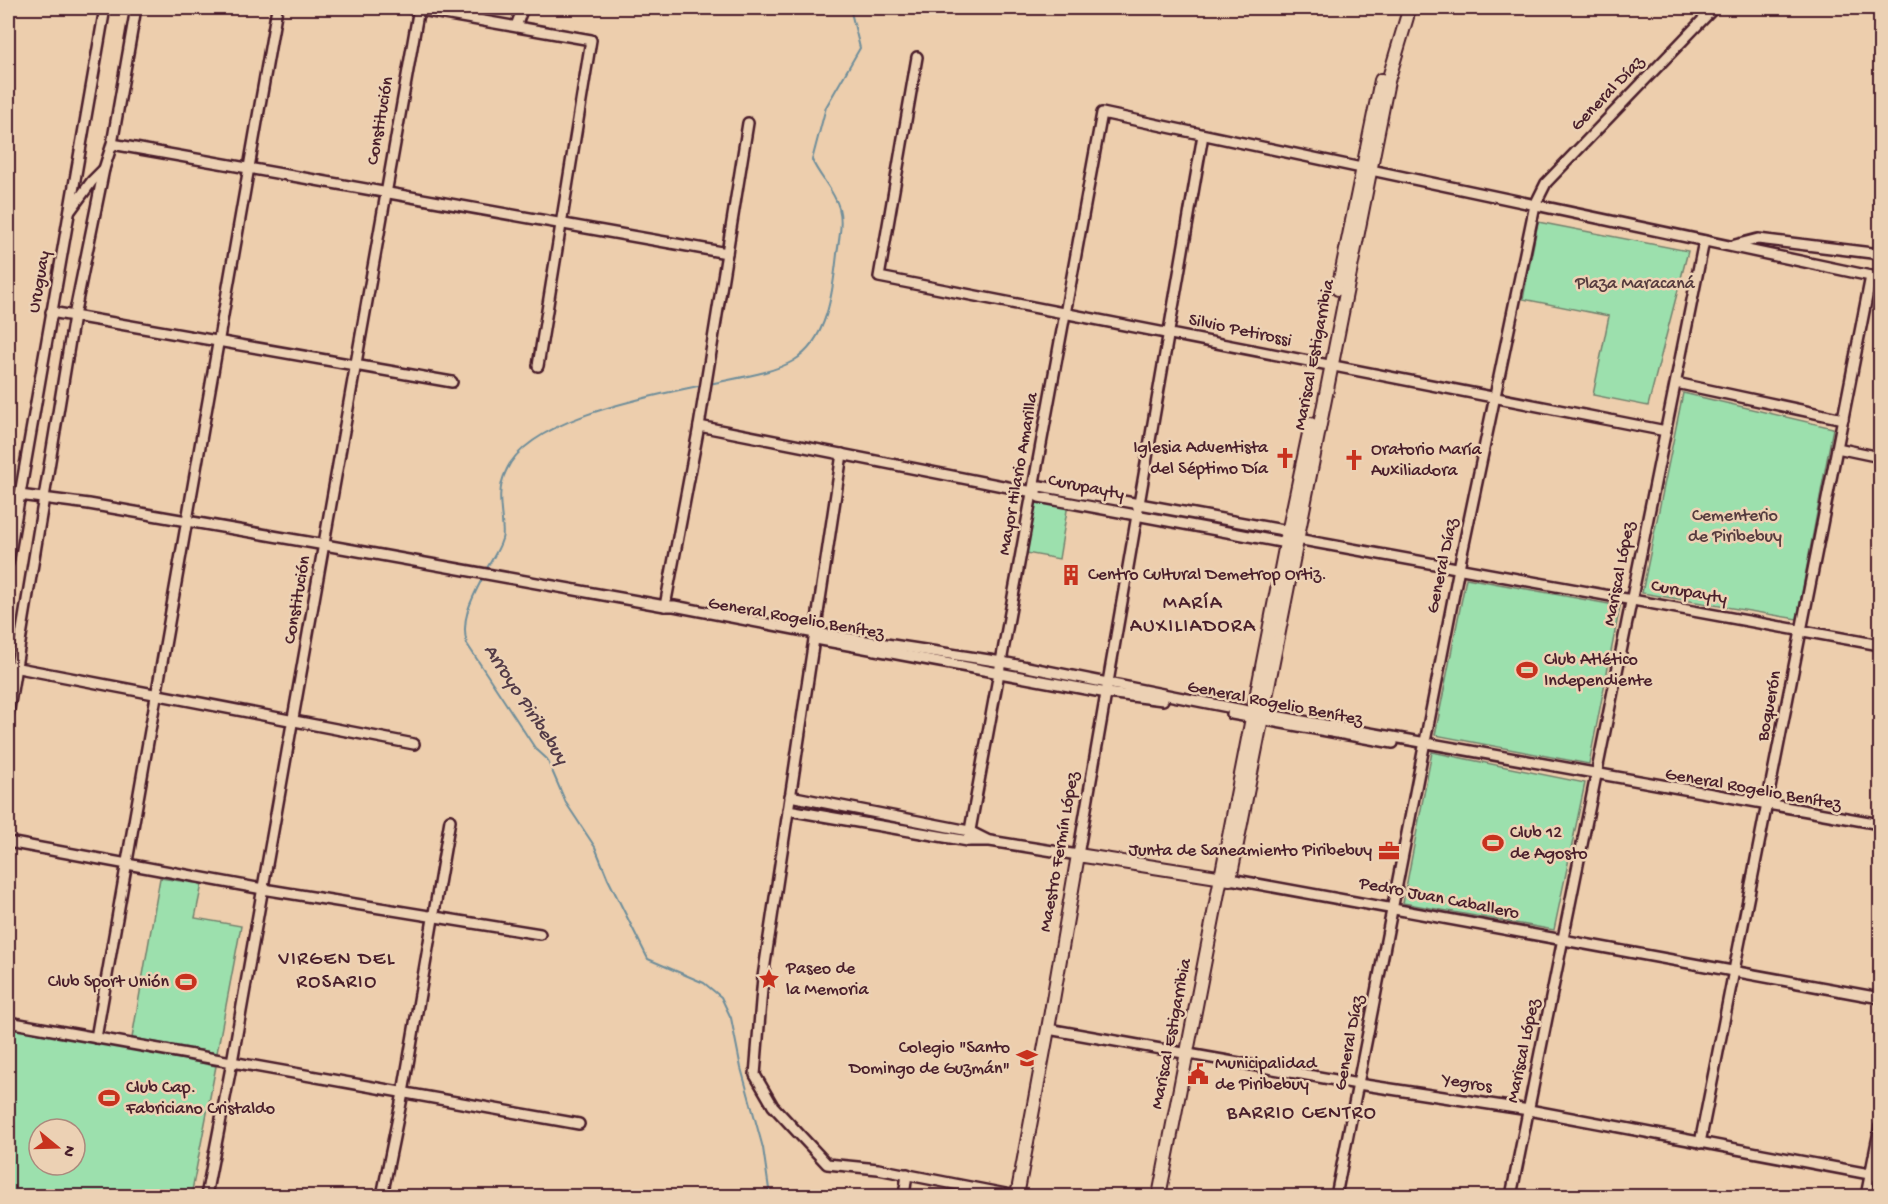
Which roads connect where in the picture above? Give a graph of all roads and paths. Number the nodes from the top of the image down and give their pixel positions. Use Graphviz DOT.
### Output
graph roads {
  1 [pos="105,8"];
  2 [pos="136,8"];
  3 [pos="278,8"];
  4 [pos="416,8"];
  5 [pos="523,8"];
  6 [pos="1714,8"];
  7 [pos="1409,12"];
  8 [pos="516,26"];
  9 [pos="917,57"];
  10 [pos="748,123"];
  11 [pos="1203,135"];
  12 [pos="112,144"];
  13 [pos="249,168"];
  14 [pos="104,169"];
  15 [pos="1366,170"];
  16 [pos="385,192"];
  17 [pos="1535,205"];
  18 [pos="69,213"];
  19 [pos="560,222"];
  20 [pos="1704,241"];
  21 [pos="1731,246"];
  22 [pos="727,253"];
  23 [pos="1881,254"];
  24 [pos="1876,277"];
  25 [pos="51,312"];
  26 [pos="1066,312"];
  27 [pos="75,316"];
  28 [pos="1169,333"];
  29 [pos="219,341"];
  30 [pos="357,364"];
  31 [pos="538,366"];
  32 [pos="1328,366"];
  33 [pos="452,382"];
  34 [pos="1676,383"];
  35 [pos="1496,398"];
  36 [pos="1843,419"];
  37 [pos="699,426"];
  38 [pos="1666,431"];
  39 [pos="1837,448"];
  40 [pos="842,454"];
  41 [pos="1881,457"];
  42 [pos="1033,492"];
  43 [pos="20,495"];
  44 [pos="44,498"];
  45 [pos="1140,503"];
  46 [pos="1138,514"];
  47 [pos="187,521"];
  48 [pos="1292,538"];
  49 [pos="325,545"];
  50 [pos="8,563"];
  51 [pos="1459,568"];
  52 [pos="1632,600"];
  53 [pos="665,606"];
  54 [pos="1801,630"];
  55 [pos="814,636"];
  56 [pos="1881,645"];
  57 [pos="12,666"];
  58 [pos="1001,667"];
  59 [pos="1108,689"];
  60 [pos="156,694"];
  61 [pos="8,715"];
  62 [pos="1258,716"];
  63 [pos="293,721"];
  64 [pos="414,744"];
  65 [pos="1425,745"];
  66 [pos="1597,776"];
  67 [pos="790,796"];
  68 [pos="1767,806"];
  69 [pos="788,810"];
  70 [pos="450,820"];
  71 [pos="1881,824"];
  72 [pos="1881,830"];
  73 [pos="968,836"];
  74 [pos="8,842"];
  75 [pos="1078,855"];
  76 [pos="126,864"];
  77 [pos="1226,878"];
  78 [pos="263,889"];
  79 [pos="1393,908"];
  80 [pos="433,918"];
  81 [pos="540,934"];
  82 [pos="1564,940"];
  83 [pos="1734,971"];
  84 [pos="1881,998"];
  85 [pos="8,1022"];
  86 [pos="1048,1029"];
  87 [pos="96,1038"];
  88 [pos="1186,1053"];
  89 [pos="232,1062"];
  90 [pos="1359,1084"];
  91 [pos="403,1093"];
  92 [pos="1529,1110"];
  93 [pos="579,1124"];
  94 [pos="1881,1126"];
  95 [pos="1700,1143"];
  96 [pos="907,1174"];
  97 [pos="1876,1175"];
  98 [pos="206,1197"];
  99 [pos="382,1197"];
  100 [pos="904,1197"];
  101 [pos="1017,1197"];
  102 [pos="1159,1197"];
  103 [pos="1336,1197"];
  104 [pos="1511,1197"];
  105 [pos="1866,1197"];
  1 -- 18 [label="street, Uruguay"];
  2 -- 12 [label="street"];
  3 -- 13 [label="street"];
  4 -- 8 [label="street"];
  4 -- 16 [label="street, Constitución"];
  5 -- 8 [label="street"];
  6 -- 17 [label="street, General Díaz"];
  7 -- 15 [label="street, Mariscal Estigarribia"];
  8 -- 19 [label="street"];
  9 -- 26 [label="street, Silvio Petirossi"];
  10 -- 22 [label="street"];
  11 -- 15 [label="street"];
  11 -- 26 [label="street, Mayor Hilario Amarilla"];
  11 -- 28 [label="street, Maestro Fermín López"];
  12 -- 13 [label="street"];
  12 -- 14 [label="street"];
  13 -- 16 [label="street"];
  13 -- 29 [label="street"];
  14 -- 18 [label="street"];
  14 -- 27 [label="street"];
  15 -- 17 [label="street"];
  15 -- 32 [label="street, Mariscal Estigarribia"];
  16 -- 19 [label="street"];
  16 -- 30 [label="street, Constitución"];
  17 -- 20 [label="street"];
  17 -- 35 [label="street, General Díaz"];
  18 -- 25 [label="street, Uruguay"];
  19 -- 22 [label="street"];
  19 -- 31 [label="street"];
  20 -- 21 [label="street"];
  20 -- 34 [label="street, Mariscal López"];
  21 -- 23 [label="street"];
  21 -- 24 [label="street"];
  22 -- 37 [label="street"];
  24 -- 36 [label="street, Boquerón"];
  25 -- 27 [label="street"];
  25 -- 43 [label="street, Uruguay"];
  26 -- 28 [label="street, Silvio Petirossi"];
  26 -- 42 [label="street, Mayor Hilario Amarilla"];
  27 -- 29 [label="street"];
  27 -- 44 [label="street"];
  28 -- 32 [label="street, Silvio Petirossi"];
  28 -- 45 [label="street, Maestro Fermín López"];
  29 -- 30 [label="street"];
  29 -- 47 [label="street"];
  30 -- 33 [label="street"];
  30 -- 49 [label="street, Constitución"];
  32 -- 35 [label="street, Silvio Petirossi"];
  32 -- 48 [label="street, Mariscal Estigarribia"];
  34 -- 36 [label="street"];
  34 -- 38 [label="street, Mariscal López"];
  35 -- 38 [label="street, Silvio Petirossi"];
  35 -- 51 [label="street, General Díaz"];
  36 -- 39 [label="street, Boquerón"];
  37 -- 40 [label="street"];
  37 -- 53 [label="street"];
  38 -- 52 [label="street, Mariscal López"];
  39 -- 41 [label="street"];
  39 -- 54 [label="street, Boquerón"];
  40 -- 42 [label="street"];
  40 -- 55 [label="street"];
  42 -- 45 [label="street, Curupayty"];
  42 -- 46 [label="street, Curupayty"];
  42 -- 58 [label="street, Mayor Hilario Amarilla"];
  43 -- 44 [label="street, General Rogelio Benítez"];
  43 -- 50 [label="street, Uruguay"];
  44 -- 47 [label="street, General Rogelio Benítez"];
  44 -- 57 [label="street"];
  45 -- 46 [label="street, Maestro Fermín López"];
  45 -- 48 [label="street, Curupayty"];
  46 -- 48 [label="street, Curupayty"];
  46 -- 59 [label="street, Maestro Fermín López"];
  47 -- 49 [label="street, General Rogelio Benítez"];
  47 -- 60 [label="street"];
  48 -- 51 [label="street, Curupayty"];
  48 -- 62 [label="street, Mariscal Estigarribia"];
  49 -- 53 [label="street, General Rogelio Benítez"];
  49 -- 63 [label="street, Constitución"];
  51 -- 52 [label="street, Curupayty"];
  51 -- 65 [label="street, General Díaz"];
  52 -- 54 [label="street, Curupayty"];
  52 -- 66 [label="street, Mariscal López"];
  53 -- 55 [label="street, General Rogelio Benítez"];
  54 -- 56 [label="street, Curupayty"];
  54 -- 68 [label="street, Boquerón"];
  55 -- 58 [label="street, General Rogelio Benítez"];
  55 -- 67 [label="street"];
  57 -- 60 [label="street"];
  57 -- 61 [label="street"];
  58 -- 59 [label="street, General Rogelio Benítez"];
  58 -- 73 [label="street, Mayor Hilario Amarilla"];
  59 -- 62 [label="street, General Rogelio Benítez"];
  59 -- 75 [label="street, Maestro Fermín López"];
  60 -- 63 [label="street"];
  60 -- 76 [label="street"];
  62 -- 65 [label="street, General Rogelio Benítez"];
  62 -- 77 [label="street, Mariscal Estigarribia"];
  63 -- 64 [label="street"];
  63 -- 78 [label="street, Constitución"];
  65 -- 66 [label="street, General Rogelio Benítez"];
  65 -- 79 [label="street, General Díaz"];
  66 -- 68 [label="street, General Rogelio Benítez"];
  66 -- 82 [label="street, Mariscal López"];
  67 -- 69 [label="street"];
  67 -- 73 [label="street"];
  68 -- 71 [label="street, General Rogelio Benítez"];
  68 -- 72 [label="street, General Rogelio Benítez"];
  68 -- 83 [label="street, Boquerón"];
  69 -- 73 [label="street"];
  69 -- 96 [label="street"];
  70 -- 80 [label="street"];
  73 -- 75 [label="street, Pedro Juan Caballero"];
  74 -- 76 [label="street"];
  75 -- 77 [label="street, Pedro Juan Caballero"];
  75 -- 86 [label="street, Maestro Fermín López"];
  76 -- 78 [label="street"];
  76 -- 87 [label="street"];
  77 -- 79 [label="street, Pedro Juan Caballero"];
  77 -- 88 [label="street, Mariscal Estigarribia"];
  78 -- 80 [label="street"];
  78 -- 89 [label="street, Constitución"];
  79 -- 82 [label="street, Pedro Juan Caballero"];
  79 -- 90 [label="street, General Díaz"];
  80 -- 81 [label="street"];
  80 -- 91 [label="street"];
  82 -- 83 [label="street, Pedro Juan Caballero"];
  82 -- 92 [label="street, Mariscal López"];
  83 -- 84 [label="street, Pedro Juan Caballero"];
  83 -- 95 [label="street, Boquerón"];
  85 -- 87 [label="street"];
  86 -- 88 [label="street, Yegros"];
  86 -- 101 [label="street, Maestro Fermín López"];
  87 -- 89 [label="street"];
  88 -- 90 [label="street, Yegros"];
  88 -- 102 [label="street, Mariscal Estigarribia"];
  89 -- 91 [label="street"];
  89 -- 98 [label="street, Constitución"];
  90 -- 92 [label="street, Yegros"];
  90 -- 103 [label="street, General Díaz"];
  91 -- 93 [label="street"];
  91 -- 99 [label="street"];
  92 -- 95 [label="street, Yegros"];
  92 -- 104 [label="street, Mariscal López"];
  94 -- 97 [label="street"];
  95 -- 97 [label="street, Yegros"];
  96 -- 100 [label="street"];
  96 -- 101 [label="street"];
  97 -- 105 [label="street"];
}
